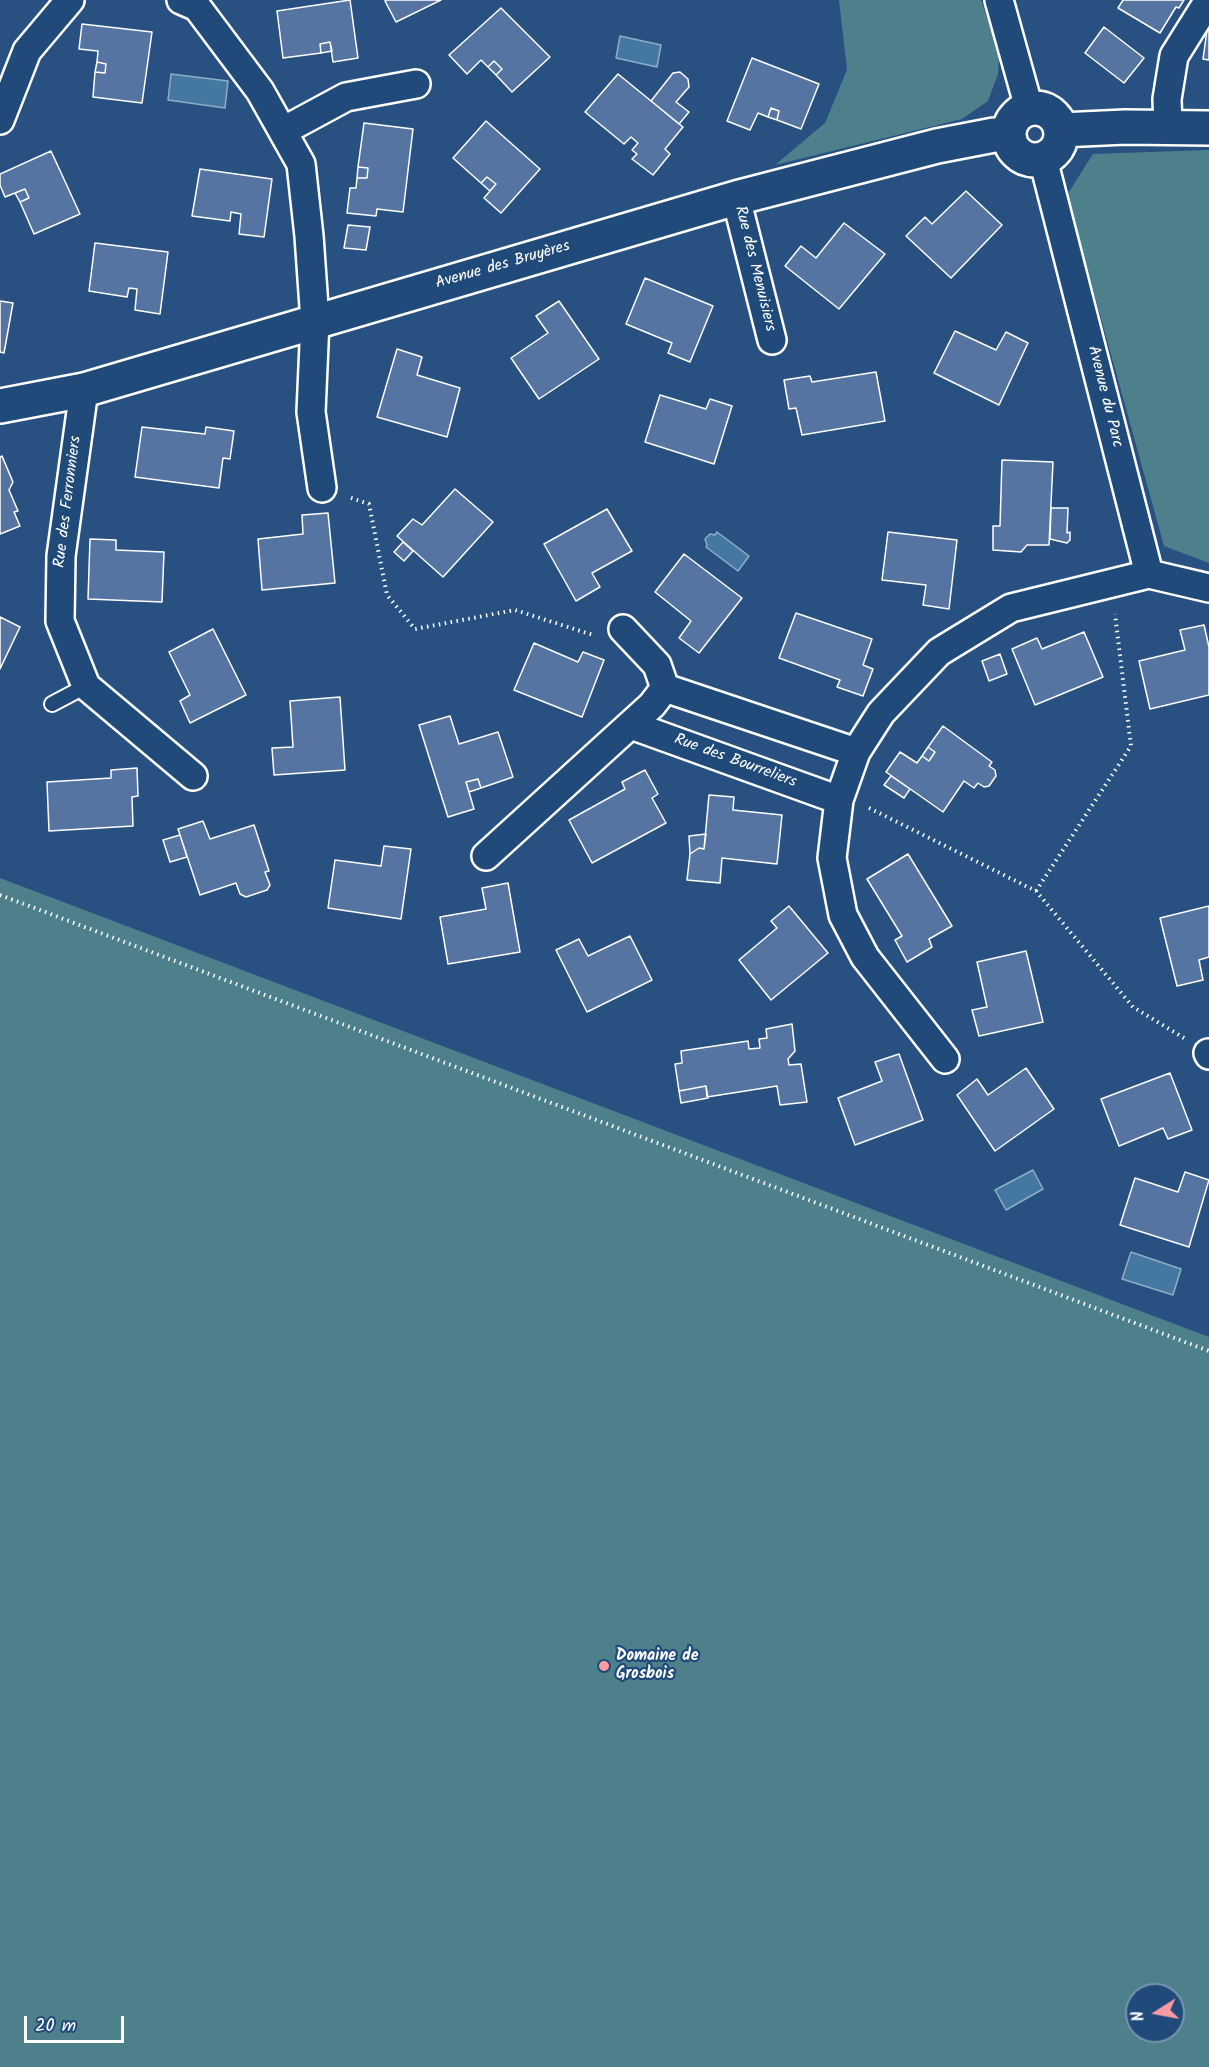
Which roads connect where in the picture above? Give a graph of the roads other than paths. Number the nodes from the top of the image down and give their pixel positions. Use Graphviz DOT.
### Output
graph roads {
  1 [pos="70,0"];
  2 [pos="181,0"];
  3 [pos="999,0"];
  4 [pos="1209,0"];
  5 [pos="416,84"];
  6 [pos="1029,108"];
  7 [pos="0,120"];
  8 [pos="1168,127"];
  9 [pos="1209,128"];
  10 [pos="1061,130"];
  11 [pos="283,131"];
  12 [pos="1009,135"];
  13 [pos="1043,159"];
  14 [pos="735,198"];
  15 [pos="315,321"];
  16 [pos="772,339"];
  17 [pos="84,390"];
  18 [pos="0,406"];
  19 [pos="322,488"];
  20 [pos="1149,574"];
  21 [pos="1209,588"];
  22 [pos="622,629"];
  23 [pos="86,686"];
  24 [pos="665,688"];
  25 [pos="52,704"];
  26 [pos="631,725"];
  27 [pos="856,752"];
  28 [pos="193,776"];
  29 [pos="839,800"];
  30 [pos="486,856"];
  31 [pos="945,1059"];
  1 -- 7 [label="street"];
  2 -- 11 [label="street"];
  3 -- 6 [label="street"];
  4 -- 8 [label="street"];
  5 -- 11 [label="street"];
  6 -- 10 [label="street"];
  6 -- 12 [label="street"];
  8 -- 9 [label="street"];
  8 -- 10 [label="street"];
  10 -- 13 [label="street"];
  11 -- 15 [label="street"];
  12 -- 13 [label="street"];
  12 -- 14 [label="street, Avenue des Bruyères"];
  13 -- 20 [label="street, Avenue du Parc"];
  14 -- 15 [label="street, Avenue des Bruyères"];
  14 -- 16 [label="street, Rue des Menuisiers"];
  15 -- 17 [label="street, Avenue des Bruyères"];
  15 -- 19 [label="street"];
  17 -- 18 [label="street, Avenue des Bruyères"];
  17 -- 23 [label="street, Rue des Ferronniers"];
  20 -- 21 [label="street"];
  20 -- 27 [label="street"];
  22 -- 24 [label="street"];
  23 -- 25 [label="lane"];
  23 -- 28 [label="street, Rue des Ferronniers"];
  24 -- 26 [label="street"];
  24 -- 27 [label="street"];
  26 -- 29 [label="street, Rue des Bourreliers"];
  26 -- 30 [label="street"];
  27 -- 29 [label="street"];
  29 -- 31 [label="street"];
}
